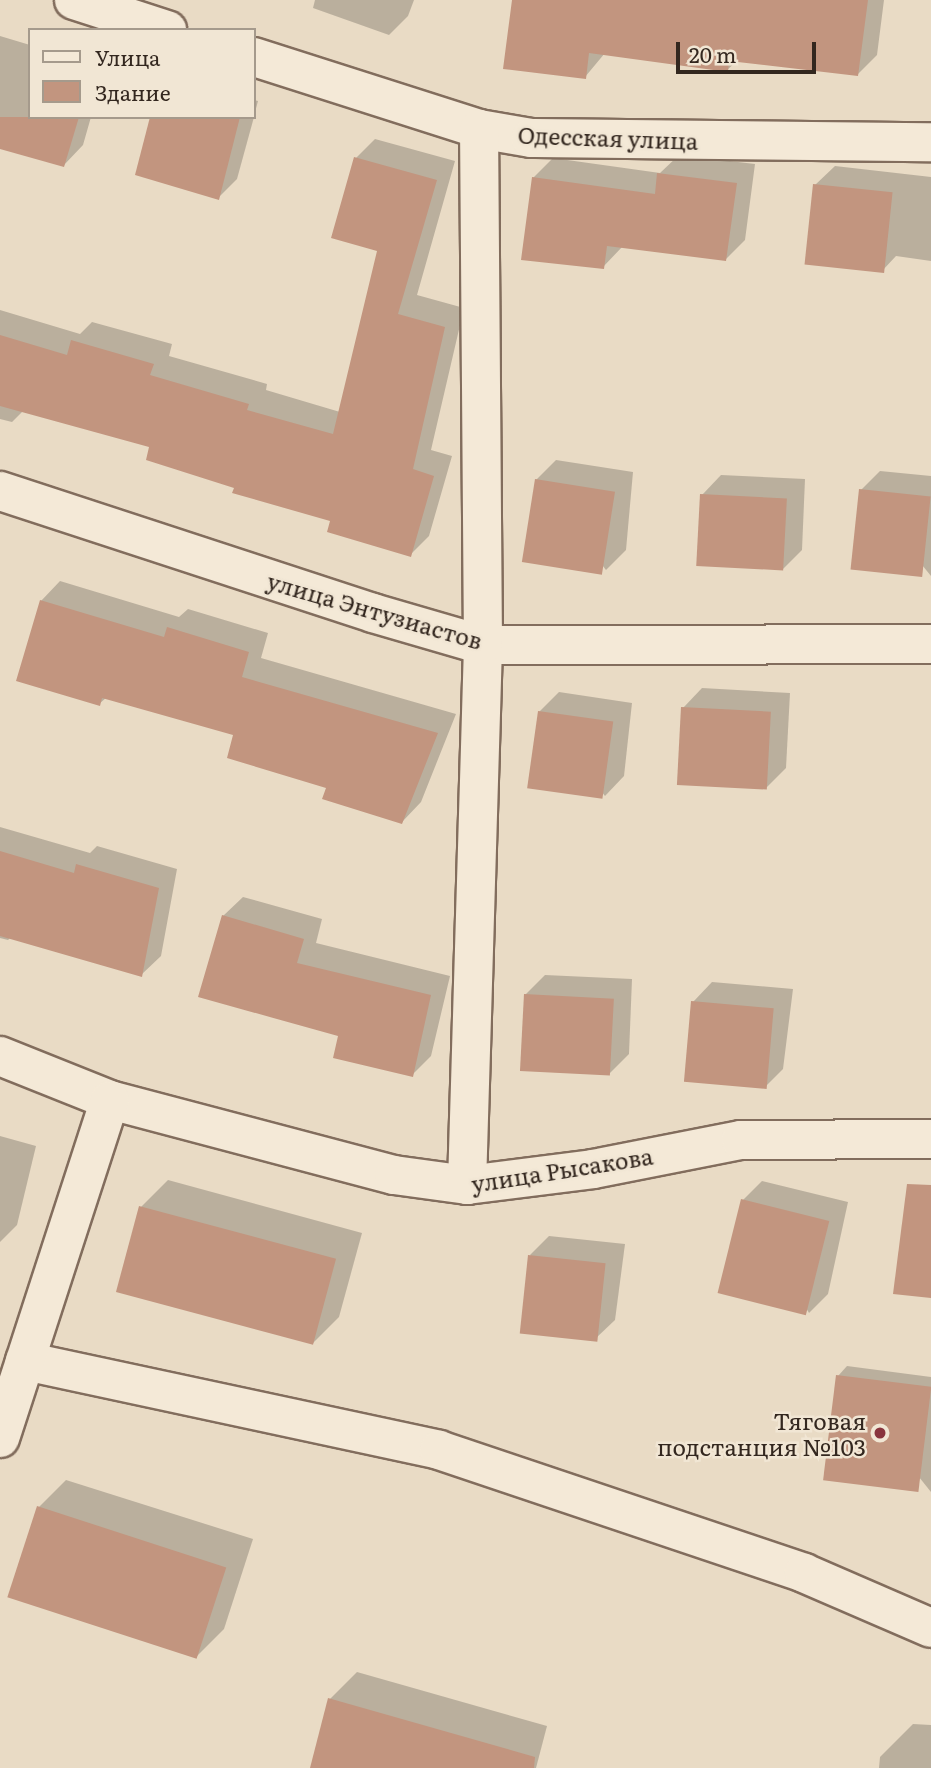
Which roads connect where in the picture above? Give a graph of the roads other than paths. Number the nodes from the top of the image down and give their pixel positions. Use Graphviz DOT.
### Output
graph roads {
  1 [pos="74,0"];
  2 [pos="161,28"];
  3 [pos="256,58"];
  4 [pos="479,130"];
  5 [pos="931,142"];
  6 [pos="0,491"];
  7 [pos="931,644"];
  8 [pos="483,645"];
  9 [pos="0,1056"];
  10 [pos="110,1100"];
  11 [pos="931,1139"];
  12 [pos="467,1185"];
  13 [pos="25,1361"];
  14 [pos="0,1438"];
  15 [pos="931,1628"];
  1 -- 2 [label="street"];
  3 -- 4 [label="street, Одесская улица"];
  4 -- 5 [label="street, Одесская улица"];
  4 -- 8 [label="street"];
  6 -- 8 [label="street, улица Энтузиастов"];
  7 -- 8 [label="street, улица Энтузиастов"];
  8 -- 12 [label="street"];
  9 -- 10 [label="street, улица Рысакова"];
  10 -- 12 [label="street, улица Рысакова"];
  10 -- 13 [label="street"];
  11 -- 12 [label="street, улица Рысакова"];
  13 -- 14 [label="street"];
  13 -- 15 [label="street"];
}
